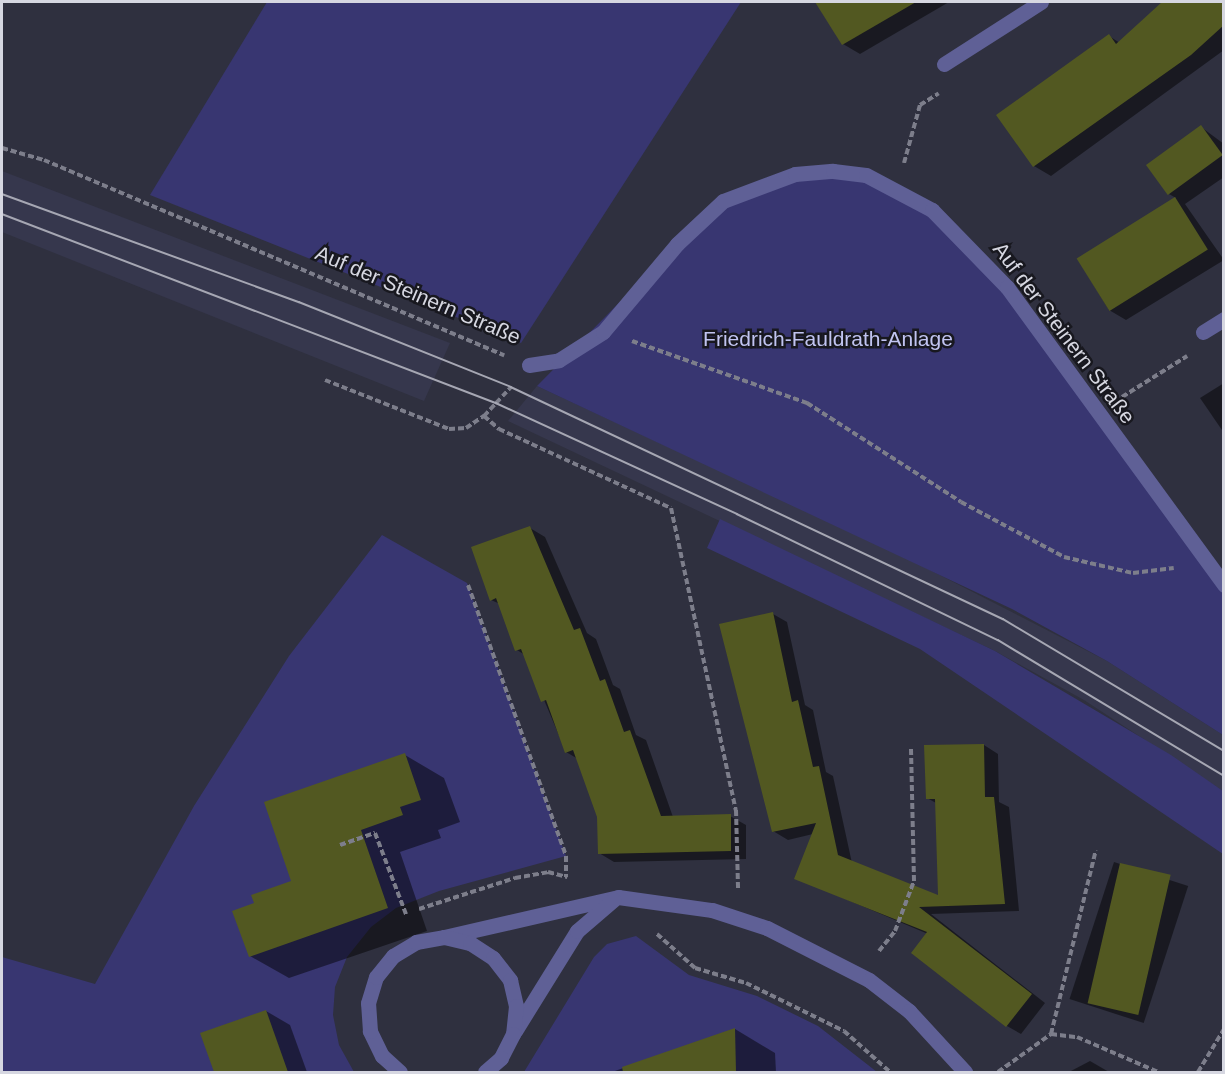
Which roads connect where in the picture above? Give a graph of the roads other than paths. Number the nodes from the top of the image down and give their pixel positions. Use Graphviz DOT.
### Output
graph roads {
  1 [pos="1039,2"];
  2 [pos="944,64"];
  3 [pos="1224,319"];
  4 [pos="1203,332"];
  5 [pos="529,365"];
  6 [pos="1224,585"];
  7 [pos="618,897"];
  8 [pos="444,937"];
  9 [pos="513,1034"];
  10 [pos="399,1072"];
  11 [pos="484,1072"];
  12 [pos="965,1072"];
  1 -- 2 [label="street"];
  3 -- 4 [label="street"];
  5 -- 6 [label="street, Auf der Steinern Straße"];
  7 -- 8 [label="street"];
  7 -- 9 [label="street"];
  7 -- 12 [label="street"];
  8 -- 9 [label="street"];
  8 -- 10 [label="street"];
  9 -- 11 [label="street"];
}
